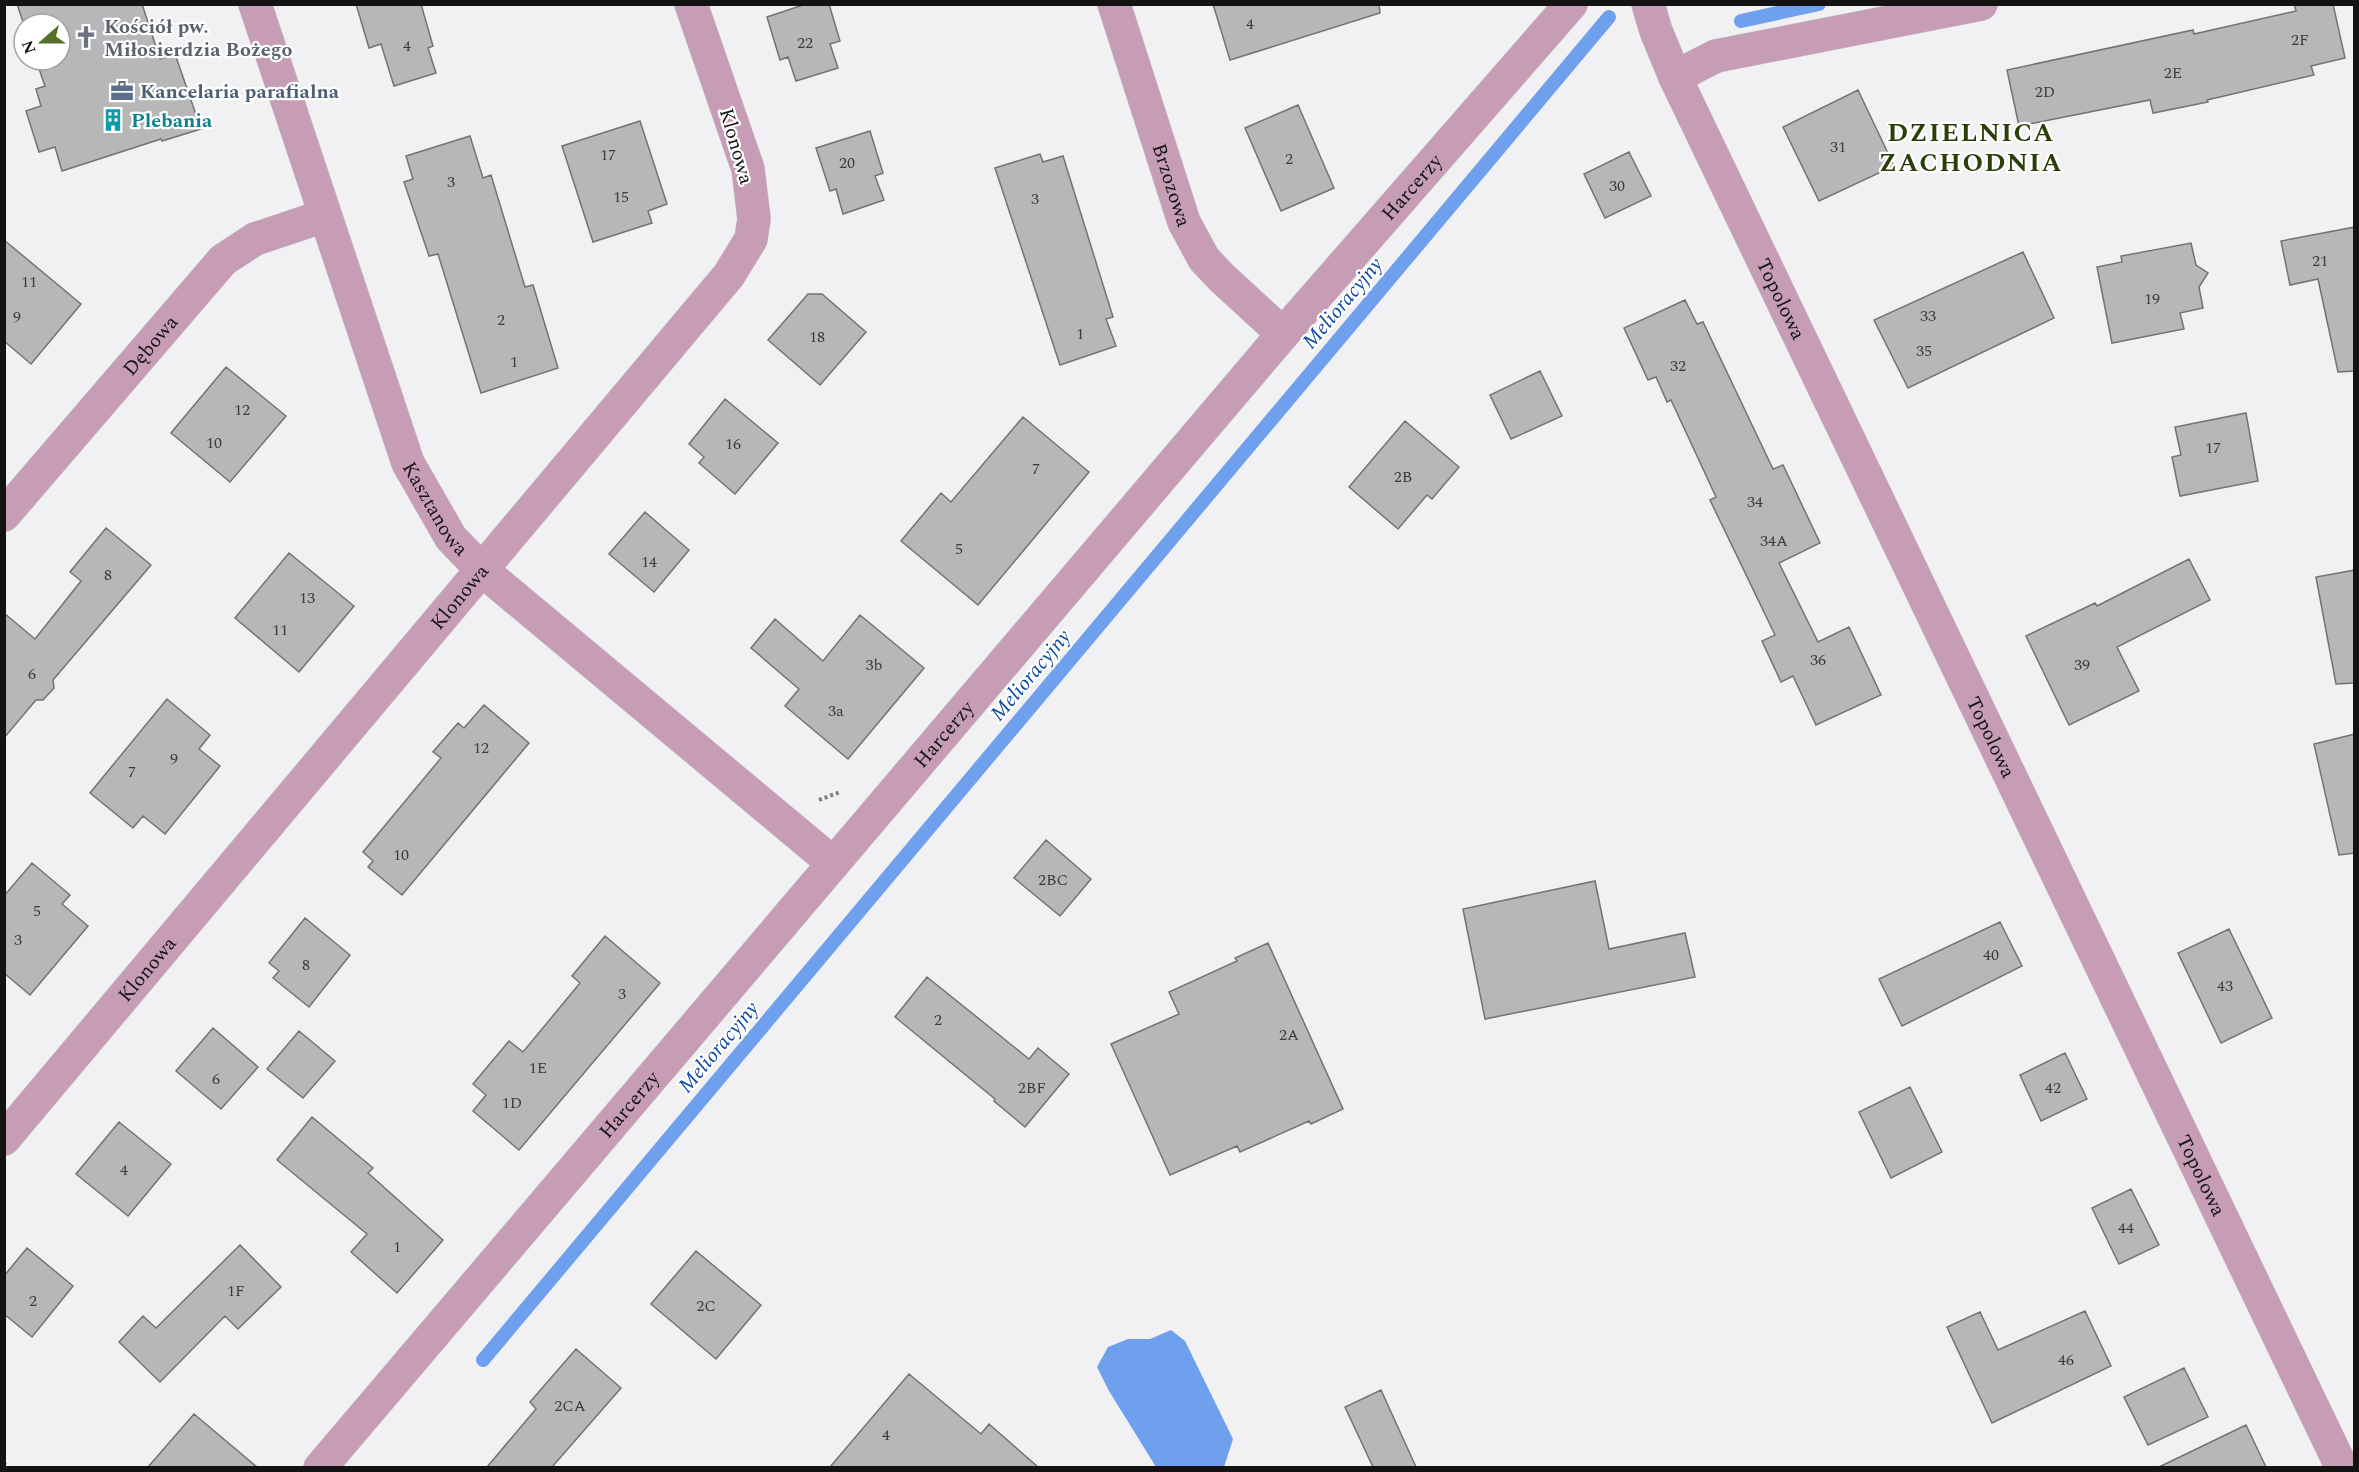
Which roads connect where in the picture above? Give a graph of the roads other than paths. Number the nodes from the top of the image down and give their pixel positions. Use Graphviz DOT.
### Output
graph roads {
  1 [pos="255,4"];
  2 [pos="691,4"];
  3 [pos="1114,4"];
  4 [pos="1571,4"];
  5 [pos="1648,4"];
  6 [pos="1981,4"];
  7 [pos="1675,77"];
  8 [pos="324,216"];
  9 [pos="1283,334"];
  10 [pos="4,515"];
  11 [pos="483,571"];
  12 [pos="833,863"];
  13 [pos="4,1139"];
  14 [pos="320,1467"];
  15 [pos="2342,1467"];
  1 -- 8 [label="street, Kasztanowa"];
  2 -- 11 [label="street, Klonowa"];
  3 -- 9 [label="street, Brzozowa"];
  4 -- 9 [label="street, Harcerzy"];
  5 -- 7 [label="street, Topolowa"];
  6 -- 7 [label="street"];
  7 -- 15 [label="street, Topolowa"];
  8 -- 10 [label="street, Dębowa"];
  8 -- 11 [label="street, Kasztanowa"];
  9 -- 12 [label="street, Harcerzy"];
  11 -- 12 [label="street, Kasztanowa"];
  11 -- 13 [label="street, Klonowa"];
  12 -- 14 [label="street, Harcerzy"];
}
